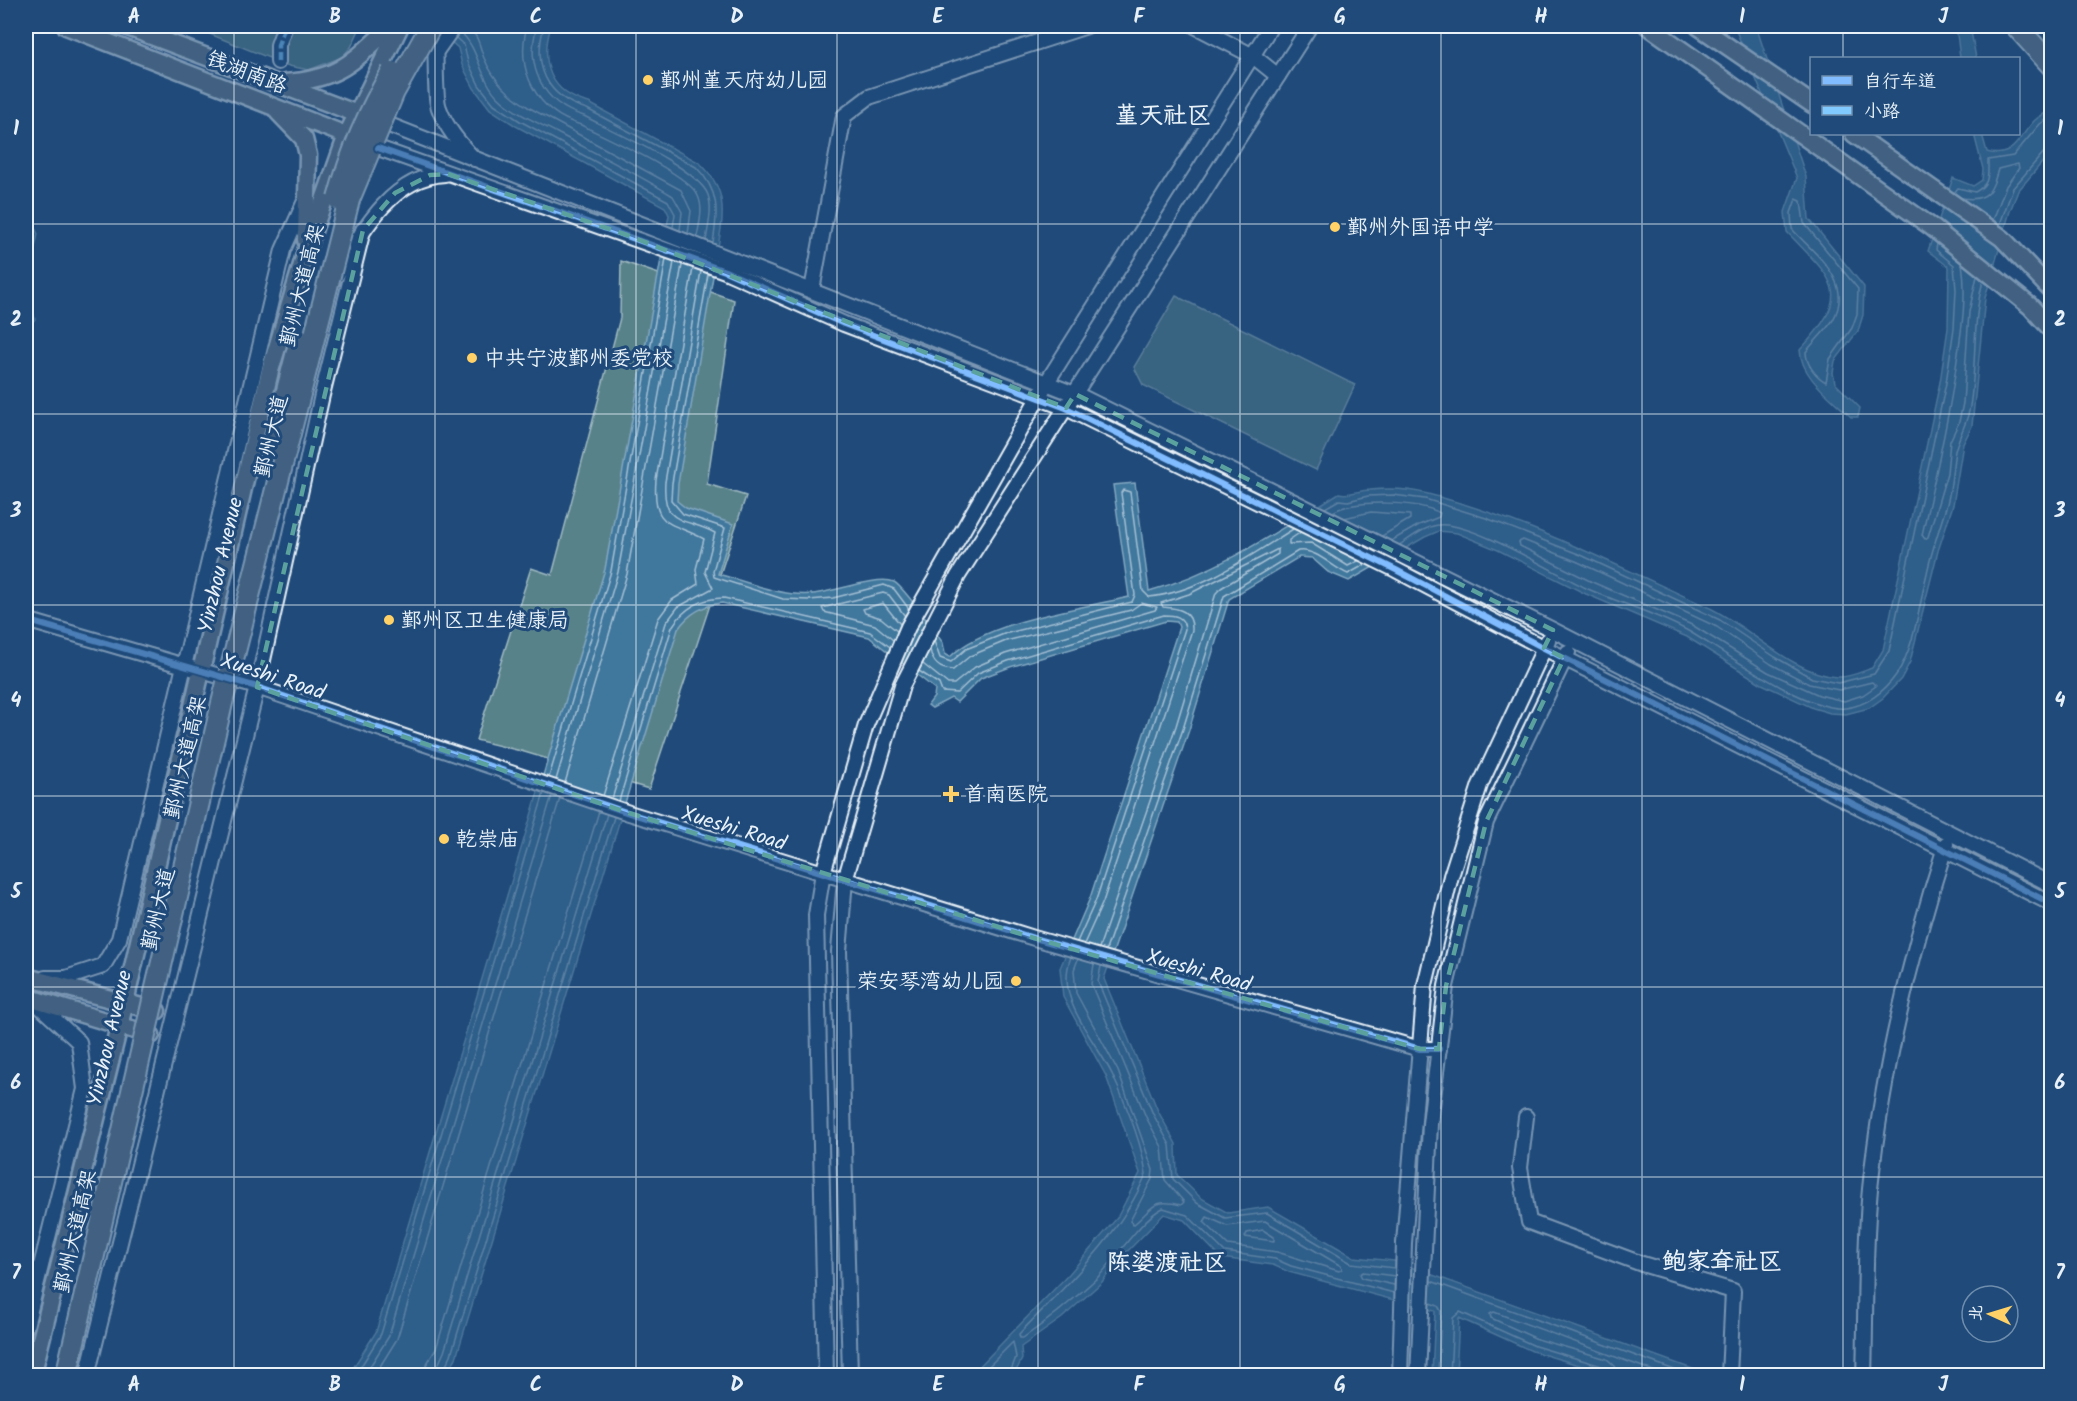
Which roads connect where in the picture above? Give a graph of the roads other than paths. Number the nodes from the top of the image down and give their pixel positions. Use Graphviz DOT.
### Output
graph roads {
  1 [pos="66,26"];
  2 [pos="125,26"];
  3 [pos="285,26"];
  4 [pos="392,26"];
  5 [pos="400,26"];
  6 [pos="430,26"];
  7 [pos="454,26"];
  8 [pos="1088,26"];
  9 [pos="1195,26"];
  10 [pos="1271,26"];
  11 [pos="1310,26"];
  12 [pos="1648,26"];
  13 [pos="1698,26"];
  14 [pos="2016,26"];
  15 [pos="380,32"];
  16 [pos="437,50"];
  17 [pos="1253,56"];
  18 [pos="278,62"];
  19 [pos="2052,66"];
  20 [pos="1278,75"];
  21 [pos="279,83"];
  22 [pos="1810,103"];
  23 [pos="268,104"];
  24 [pos="358,114"];
  25 [pos="389,125"];
  26 [pos="347,135"];
  27 [pos="1855,135"];
  28 [pos="378,148"];
  29 [pos="477,162"];
  30 [pos="448,174"];
  31 [pos="305,201"];
  32 [pos="363,230"];
  33 [pos="306,251"];
  34 [pos="330,286"];
  35 [pos="812,290"];
  36 [pos="2052,291"];
  37 [pos="2052,330"];
  38 [pos="1047,382"];
  39 [pos="1075,394"];
  40 [pos="1039,397"];
  41 [pos="1066,408"];
  42 [pos="26,620"];
  43 [pos="1553,630"];
  44 [pos="1576,641"];
  45 [pos="1544,648"];
  46 [pos="1564,658"];
  47 [pos="186,667"];
  48 [pos="203,670"];
  49 [pos="236,680"];
  50 [pos="257,687"];
  51 [pos="1950,832"];
  52 [pos="1944,850"];
  53 [pos="823,873"];
  54 [pos="845,880"];
  55 [pos="2052,885"];
  56 [pos="2052,904"];
  57 [pos="26,977"];
  58 [pos="28,998"];
  59 [pos="125,1002"];
  60 [pos="157,1011"];
  61 [pos="119,1026"];
  62 [pos="151,1035"];
  63 [pos="1439,1049"];
  64 [pos="1420,1050"];
  65 [pos="1526,1117"];
  66 [pos="26,1326"];
  67 [pos="32,1376"];
  68 [pos="54,1376"];
  69 [pos="66,1376"];
  70 [pos="72,1376"];
  71 [pos="87,1376"];
  72 [pos="826,1376"];
  73 [pos="850,1376"];
  74 [pos="1400,1376"];
  75 [pos="1419,1376"];
  76 [pos="1729,1376"];
  77 [pos="1864,1376"];
  1 -- 23 [label="main road, 钱湖南路"];
  2 -- 21 [label="main road"];
  3 -- 18 [label="street"];
  4 -- 15 [label="main road"];
  5 -- 24 [label="main road, Yinzhou Avenue"];
  6 -- 16 [label="street"];
  6 -- 25 [label="main road, 鄞州大道"];
  6 -- 68 [label="highway, Yinzhou Avenue, bridge"];
  6 -- 69 [label="highway, 鄞州大道高架, bridge"];
  7 -- 16 [label="street"];
  8 -- 35 [label="street"];
  9 -- 17 [label="street"];
  10 -- 17 [label="street"];
  11 -- 20 [label="street"];
  12 -- 37 [label="main road"];
  13 -- 22 [label="main road"];
  14 -- 19 [label="highway"];
  15 -- 21 [label="main road"];
  16 -- 29 [label="street"];
  17 -- 20 [label="street"];
  17 -- 38 [label="street"];
  20 -- 39 [label="street"];
  21 -- 24 [label="main road"];
  23 -- 26 [label="main road, 钱湖南路"];
  23 -- 31 [label="main road"];
  24 -- 25 [label="main road"];
  24 -- 26 [label="main road, Yinzhou Avenue"];
  25 -- 28 [label="main road, 鄞州大道"];
  25 -- 29 [label="street"];
  26 -- 28 [label="main road, 钱湖南路"];
  26 -- 33 [label="main road, Yinzhou Avenue"];
  27 -- 36 [label="main road"];
  28 -- 30 [label="street"];
  28 -- 34 [label="main road, 鄞州大道"];
  29 -- 35 [label="street"];
  30 -- 32 [label="street"];
  30 -- 40 [label="street"];
  31 -- 33 [label="main road"];
  31 -- 47 [label="street, Yinzhou Avenue"];
  32 -- 34 [label="street"];
  32 -- 50 [label="street"];
  33 -- 48 [label="main road, Yinzhou Avenue"];
  34 -- 49 [label="main road, 鄞州大道"];
  35 -- 38 [label="street"];
  38 -- 39 [label="street"];
  38 -- 40 [label="street"];
  39 -- 41 [label="street"];
  39 -- 43 [label="street"];
  40 -- 41 [label="street"];
  40 -- 53 [label="street"];
  41 -- 45 [label="street"];
  41 -- 54 [label="street"];
  42 -- 47 [label="street, Xueshi Road"];
  43 -- 44 [label="street"];
  43 -- 45 [label="street"];
  44 -- 46 [label="street"];
  44 -- 51 [label="street"];
  45 -- 46 [label="street"];
  45 -- 64 [label="street"];
  46 -- 52 [label="street"];
  46 -- 63 [label="street"];
  47 -- 48 [label="street, Xueshi Road"];
  47 -- 57 [label="street, Yinzhou Avenue"];
  48 -- 49 [label="street, Xueshi Road"];
  48 -- 59 [label="main road, Yinzhou Avenue"];
  49 -- 50 [label="street, Xueshi Road"];
  49 -- 60 [label="main road, 鄞州大道"];
  50 -- 53 [label="street, Xueshi Road"];
  50 -- 71 [label="street"];
  51 -- 52 [label="street"];
  51 -- 55 [label="street"];
  52 -- 56 [label="street"];
  52 -- 77 [label="street"];
  53 -- 54 [label="street, Xueshi Road"];
  53 -- 72 [label="street"];
  54 -- 64 [label="street, Xueshi Road"];
  54 -- 73 [label="street"];
  57 -- 59 [label="main road"];
  58 -- 61 [label="main road"];
  58 -- 66 [label="street"];
  59 -- 60 [label="main road"];
  59 -- 61 [label="main road, Yinzhou Avenue"];
  60 -- 62 [label="main road, Yinzhou Avenue"];
  61 -- 62 [label="main road"];
  61 -- 67 [label="main road, Yinzhou Avenue"];
  62 -- 70 [label="main road, Yinzhou Avenue"];
  63 -- 64 [label="street, Xueshi Road"];
  63 -- 75 [label="street"];
  64 -- 74 [label="street"];
  65 -- 76 [label="street"];
}
